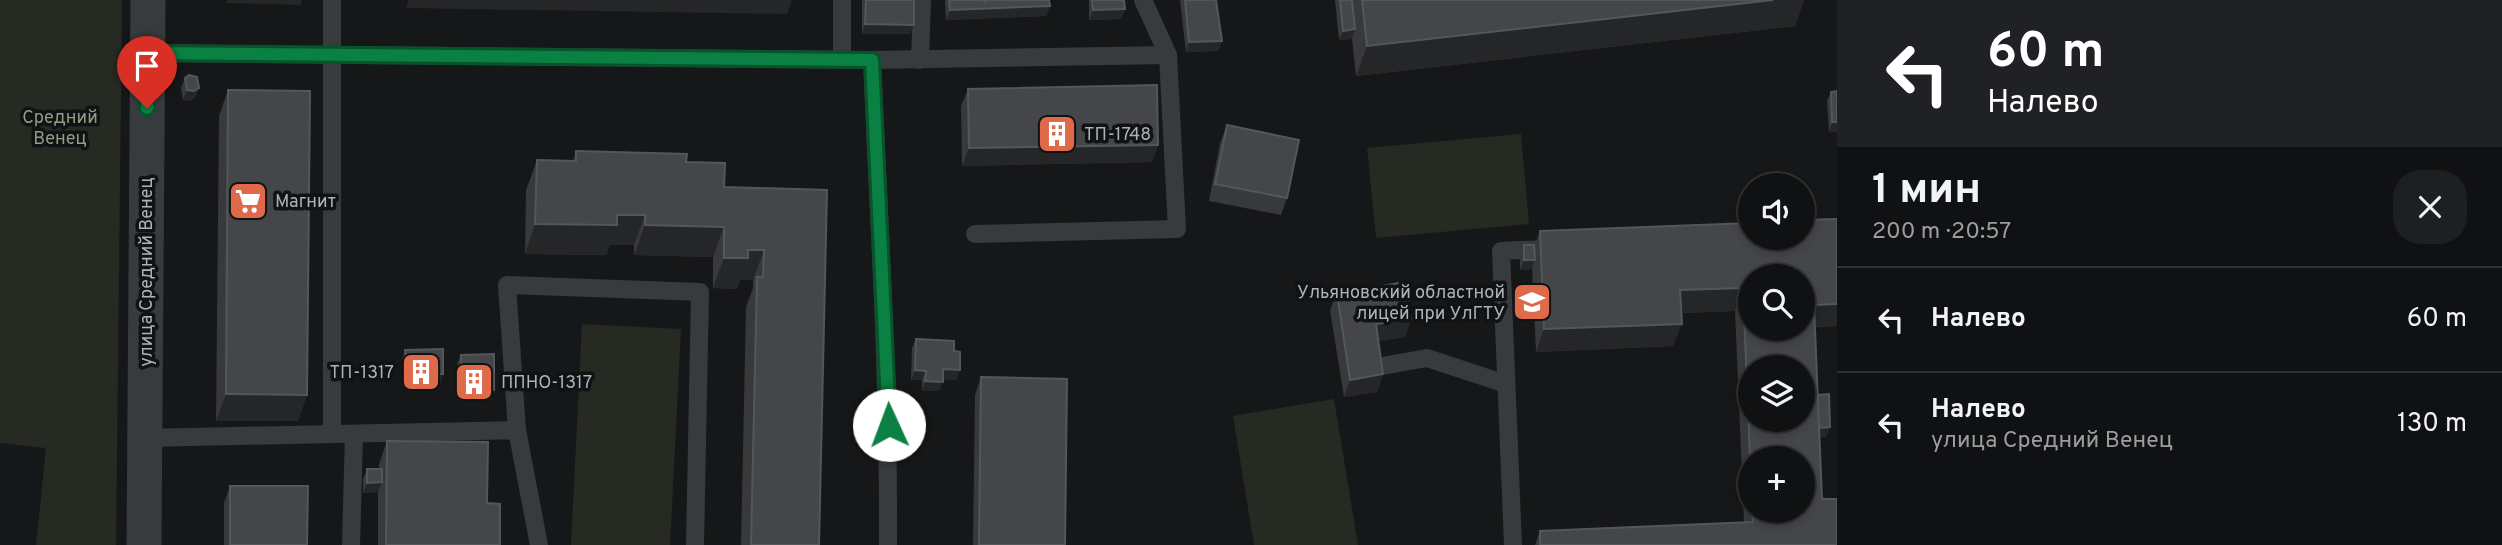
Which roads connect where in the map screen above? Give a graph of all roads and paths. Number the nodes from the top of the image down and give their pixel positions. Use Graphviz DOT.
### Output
graph roads {
  1 [pos="149,0"];
  2 [pos="332,0"];
  3 [pos="842,0"];
  4 [pos="922,0"];
  5 [pos="1143,0"];
  6 [pos="147,53"];
  7 [pos="332,54"];
  8 [pos="1168,55"];
  9 [pos="842,60"];
  10 [pos="872,60"];
  11 [pos="920,60"];
  12 [pos="975,233"];
  13 [pos="1569,248"];
  14 [pos="1382,366"];
  15 [pos="1506,384"];
  16 [pos="517,430"];
  17 [pos="332,434"];
  18 [pos="354,434"];
  19 [pos="145,438"];
  20 [pos="144,545"];
  21 [pos="351,545"];
  22 [pos="539,545"];
  23 [pos="695,545"];
  24 [pos="888,545"];
  25 [pos="1513,545"];
  1 -- 6 [label="street, улица Средний Венец"];
  2 -- 7 [label="lane"];
  3 -- 9 [label="lane"];
  4 -- 11 [label="lane"];
  5 -- 8 [label="lane"];
  6 -- 7 [label="lane"];
  6 -- 19 [label="street, улица Средний Венец"];
  7 -- 9 [label="lane"];
  7 -- 17 [label="lane"];
  8 -- 11 [label="lane"];
  8 -- 12 [label="lane"];
  9 -- 10 [label="lane"];
  10 -- 11 [label="lane"];
  10 -- 24 [label="lane"];
  13 -- 15 [label="lane"];
  14 -- 15 [label="lane"];
  15 -- 25 [label="lane"];
  16 -- 18 [label="lane"];
  16 -- 22 [label="lane"];
  16 -- 23 [label="lane"];
  17 -- 18 [label="lane"];
  17 -- 19 [label="lane"];
  18 -- 21 [label="lane"];
  19 -- 20 [label="street, улица Средний Венец"];
}
